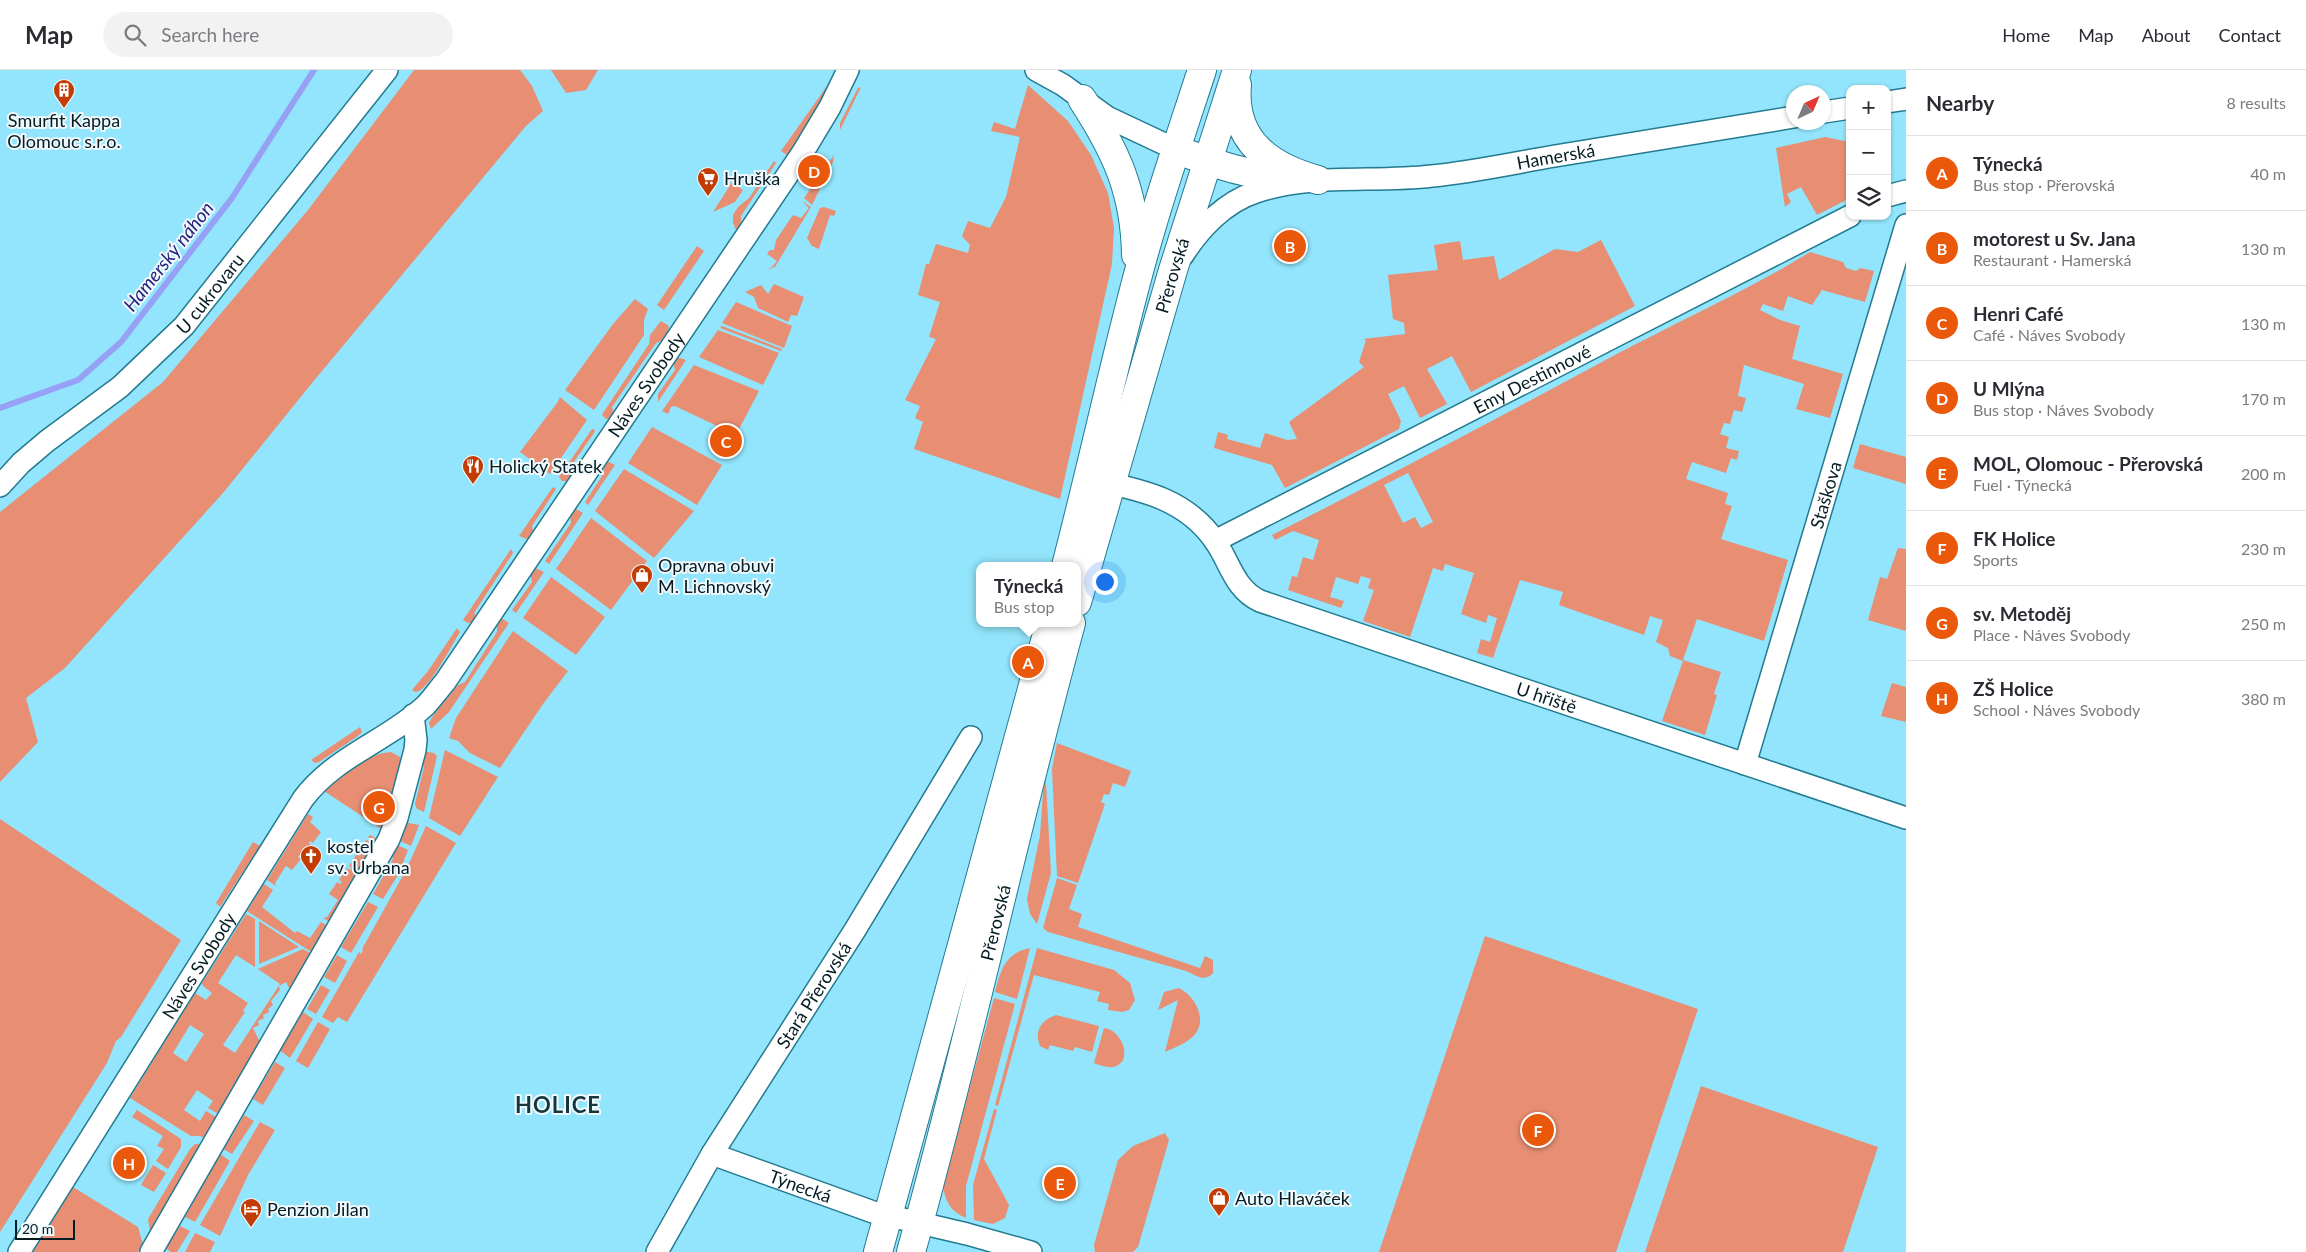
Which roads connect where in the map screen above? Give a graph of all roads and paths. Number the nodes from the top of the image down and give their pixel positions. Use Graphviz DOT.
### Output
graph roads {
  1 [pos="387,70"];
  2 [pos="848,70"];
  3 [pos="1036,70"];
  4 [pos="1202,70"];
  5 [pos="1238,70"];
  6 [pos="1082,99"];
  7 [pos="1906,99"];
  8 [pos="1891,101"];
  9 [pos="1846,109"];
  10 [pos="1831,111"];
  11 [pos="1786,118"];
  12 [pos="1175,149"];
  13 [pos="1208,162"];
  14 [pos="1318,180"];
  15 [pos="1906,191"];
  16 [pos="1891,195"];
  17 [pos="1846,218"];
  18 [pos="1906,225"];
  19 [pos="1173,270"];
  20 [pos="1134,290"];
  21 [pos="1100,481"];
  22 [pos="0,486"];
  23 [pos="1215,541"];
  24 [pos="1068,562"];
  25 [pos="1081,581"];
  26 [pos="1049,627"];
  27 [pos="1070,627"];
  28 [pos="413,715"];
  29 [pos="971,737"];
  30 [pos="1745,764"];
  31 [pos="1906,818"];
  32 [pos="712,1154"];
  33 [pos="889,1216"];
  34 [pos="919,1223"];
  35 [pos="19,1252"];
  36 [pos="151,1252"];
  37 [pos="657,1252"];
  38 [pos="878,1252"];
  39 [pos="911,1252"];
  40 [pos="1031,1252"];
  1 -- 22 [label="street, U cukrovaru"];
  2 -- 28 [label="street, Náves Svobody"];
  3 -- 6 [label="street"];
  4 -- 12 [label="main road, Přerovská"];
  5 -- 13 [label="main road, Přerovská"];
  5 -- 14 [label="main road"];
  6 -- 12 [label="street"];
  6 -- 20 [label="main road"];
  7 -- 8 [label="street"];
  9 -- 10 [label="street"];
  11 -- 14 [label="street, Hamerská"];
  12 -- 13 [label="main road"];
  12 -- 20 [label="main road, Přerovská"];
  13 -- 14 [label="main road"];
  13 -- 19 [label="main road, Přerovská"];
  14 -- 19 [label="street, Hamerská"];
  15 -- 16 [label="street"];
  17 -- 23 [label="street, Emy Destinnové"];
  18 -- 30 [label="street, Staškova"];
  19 -- 21 [label="main road, Přerovská"];
  20 -- 21 [label="main road, Přerovská"];
  21 -- 23 [label="street"];
  21 -- 24 [label="main road, Přerovská"];
  21 -- 25 [label="main road, Přerovská"];
  23 -- 30 [label="street, U hřiště"];
  26 -- 33 [label="main road, Přerovská"];
  27 -- 34 [label="main road, Přerovská"];
  28 -- 35 [label="street, Náves Svobody"];
  28 -- 36 [label="street"];
  29 -- 32 [label="street, Stará Přerovská"];
  30 -- 31 [label="street, U hřiště"];
  32 -- 33 [label="street, Týnecká"];
  32 -- 37 [label="street, Stará Přerovská"];
  33 -- 34 [label="street, Týnecká"];
  33 -- 38 [label="main road"];
  34 -- 39 [label="main road"];
  34 -- 40 [label="street, Týnecká"];
}
